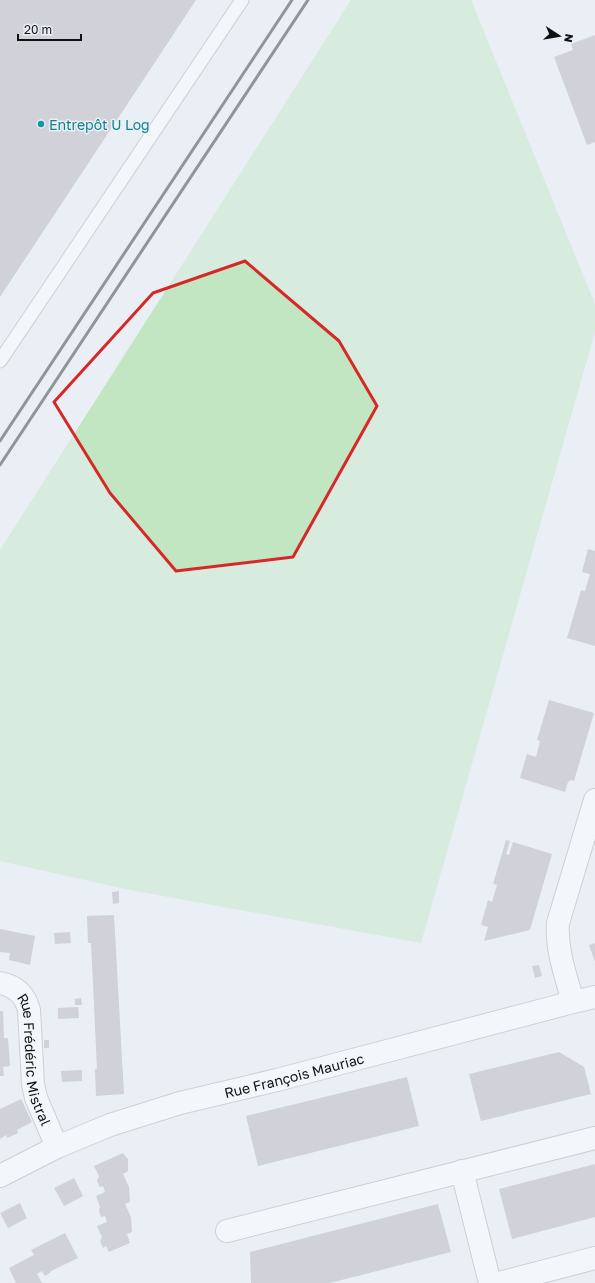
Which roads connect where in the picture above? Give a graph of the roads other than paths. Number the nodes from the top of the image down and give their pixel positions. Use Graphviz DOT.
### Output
graph roads {
  1 [pos="242,0"];
  2 [pos="0,361"];
  3 [pos="595,800"];
  4 [pos="0,983"];
  5 [pos="595,998"];
  6 [pos="573,1002"];
  7 [pos="595,1138"];
  8 [pos="57,1148"];
  9 [pos="462,1171"];
  10 [pos="0,1176"];
  11 [pos="227,1231"];
  12 [pos="595,1258"];
  13 [pos="490,1283"];
  14 [pos="499,1283"];
  1 -- 2 [label="lane"];
  3 -- 6 [label="street"];
  4 -- 8 [label="street, Rue Frédéric Mistral"];
  5 -- 6 [label="street, Rue François Mauriac"];
  6 -- 8 [label="street, Rue François Mauriac"];
  7 -- 9 [label="street"];
  8 -- 10 [label="street, Rue François Mauriac"];
  9 -- 11 [label="street"];
  9 -- 13 [label="street"];
  12 -- 14 [label="street"];
}
